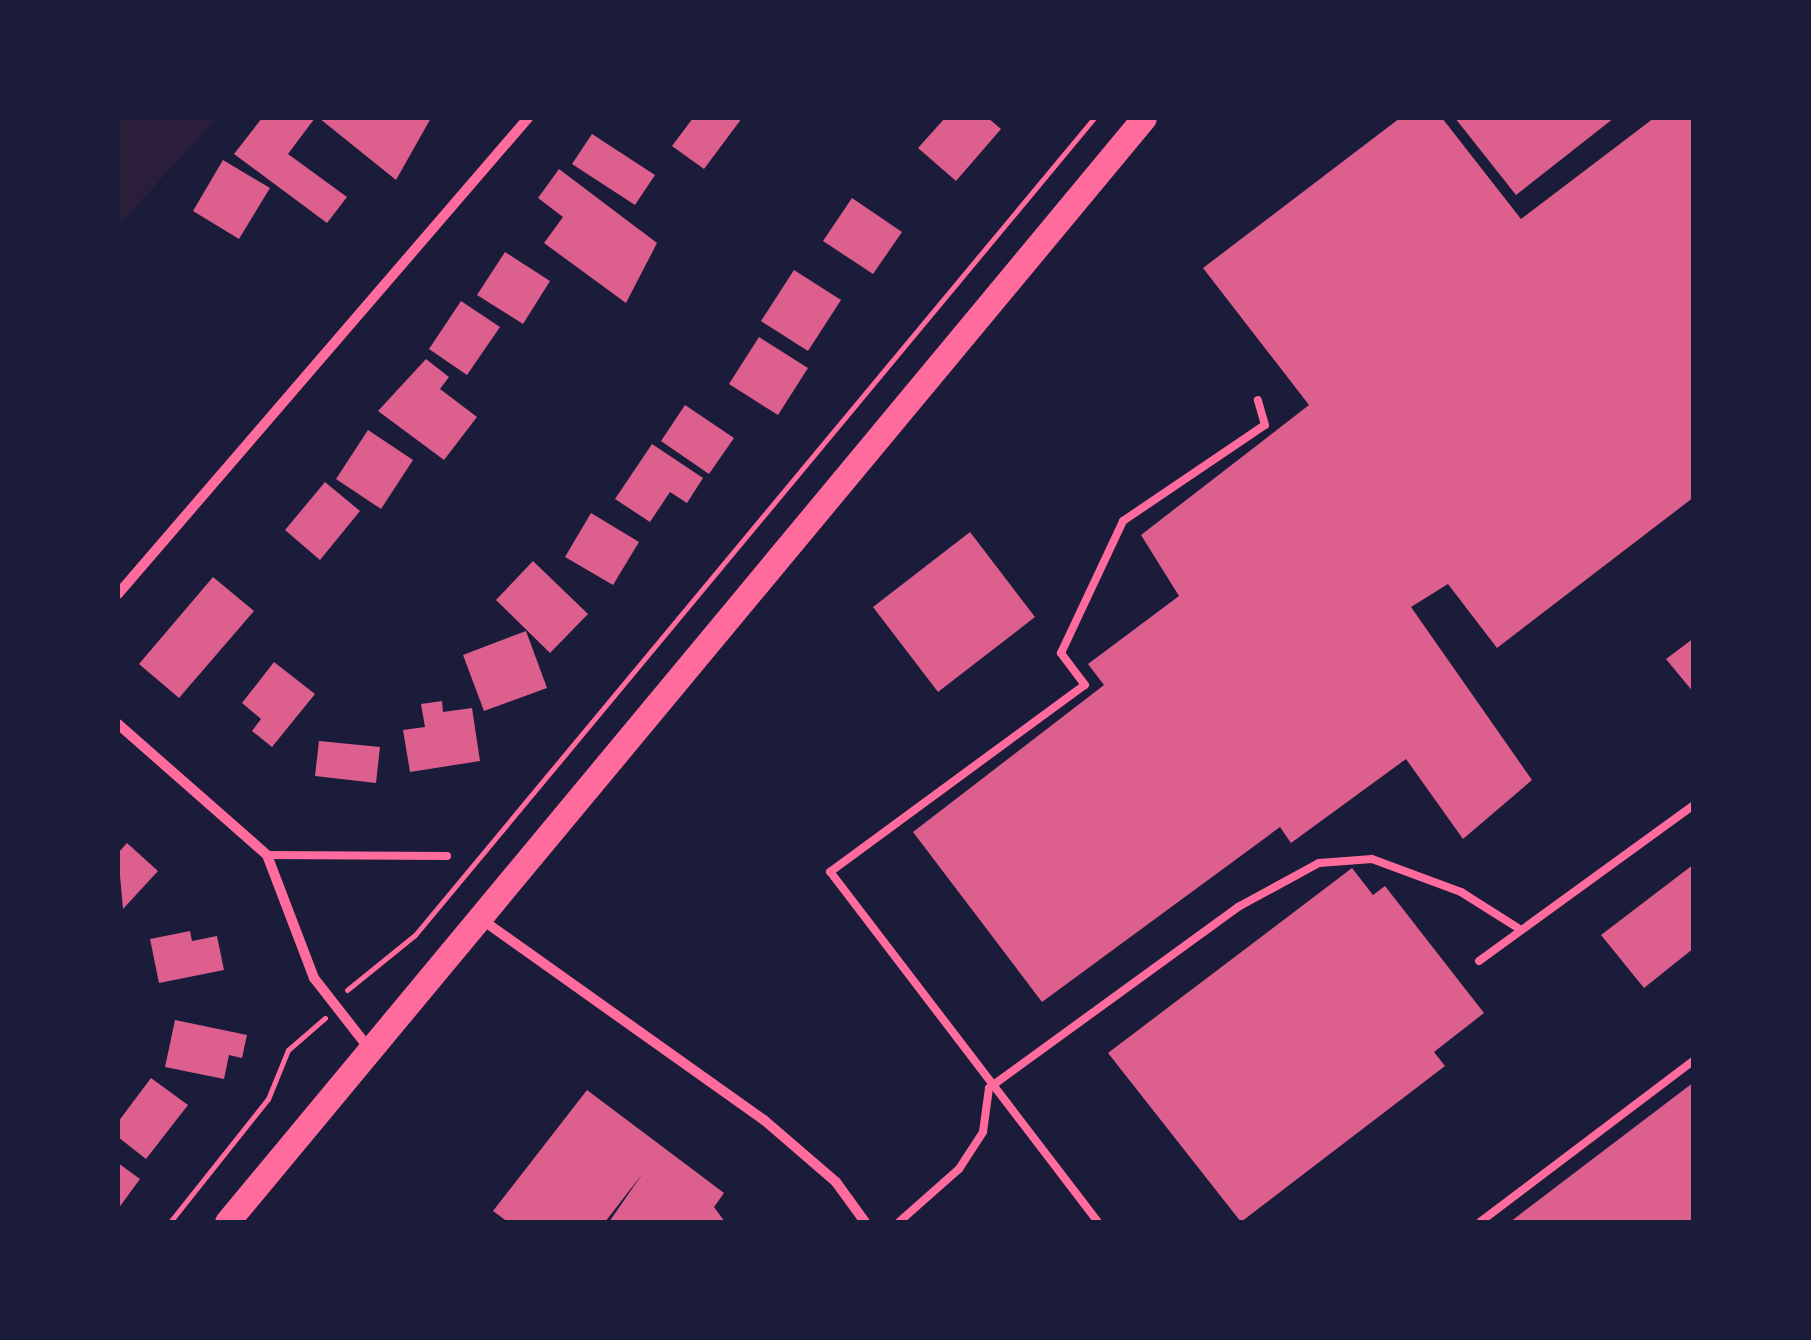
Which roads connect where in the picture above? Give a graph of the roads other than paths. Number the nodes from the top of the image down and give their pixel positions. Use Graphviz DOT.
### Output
graph roads {
  1 [pos="528,118"];
  2 [pos="1144,118"];
  3 [pos="1258,400"];
  4 [pos="118,594"];
  5 [pos="118,724"];
  6 [pos="1694,805"];
  7 [pos="268,855"];
  8 [pos="447,856"];
  9 [pos="480,919"];
  10 [pos="1521,930"];
  11 [pos="1479,960"];
  12 [pos="371,1050"];
  13 [pos="1694,1060"];
  14 [pos="988,1088"];
  15 [pos="227,1222"];
  16 [pos="865,1222"];
  17 [pos="898,1222"];
  18 [pos="1098,1222"];
  19 [pos="1480,1222"];
  1 -- 4 [label="street"];
  2 -- 9 [label="highway"];
  3 -- 14 [label="lane"];
  5 -- 7 [label="street"];
  6 -- 10 [label="lane"];
  7 -- 8 [label="lane"];
  7 -- 12 [label="street"];
  9 -- 12 [label="highway"];
  9 -- 16 [label="street"];
  10 -- 11 [label="lane"];
  10 -- 14 [label="lane"];
  12 -- 15 [label="highway"];
  13 -- 19 [label="lane"];
  14 -- 17 [label="lane"];
  14 -- 18 [label="lane"];
}
